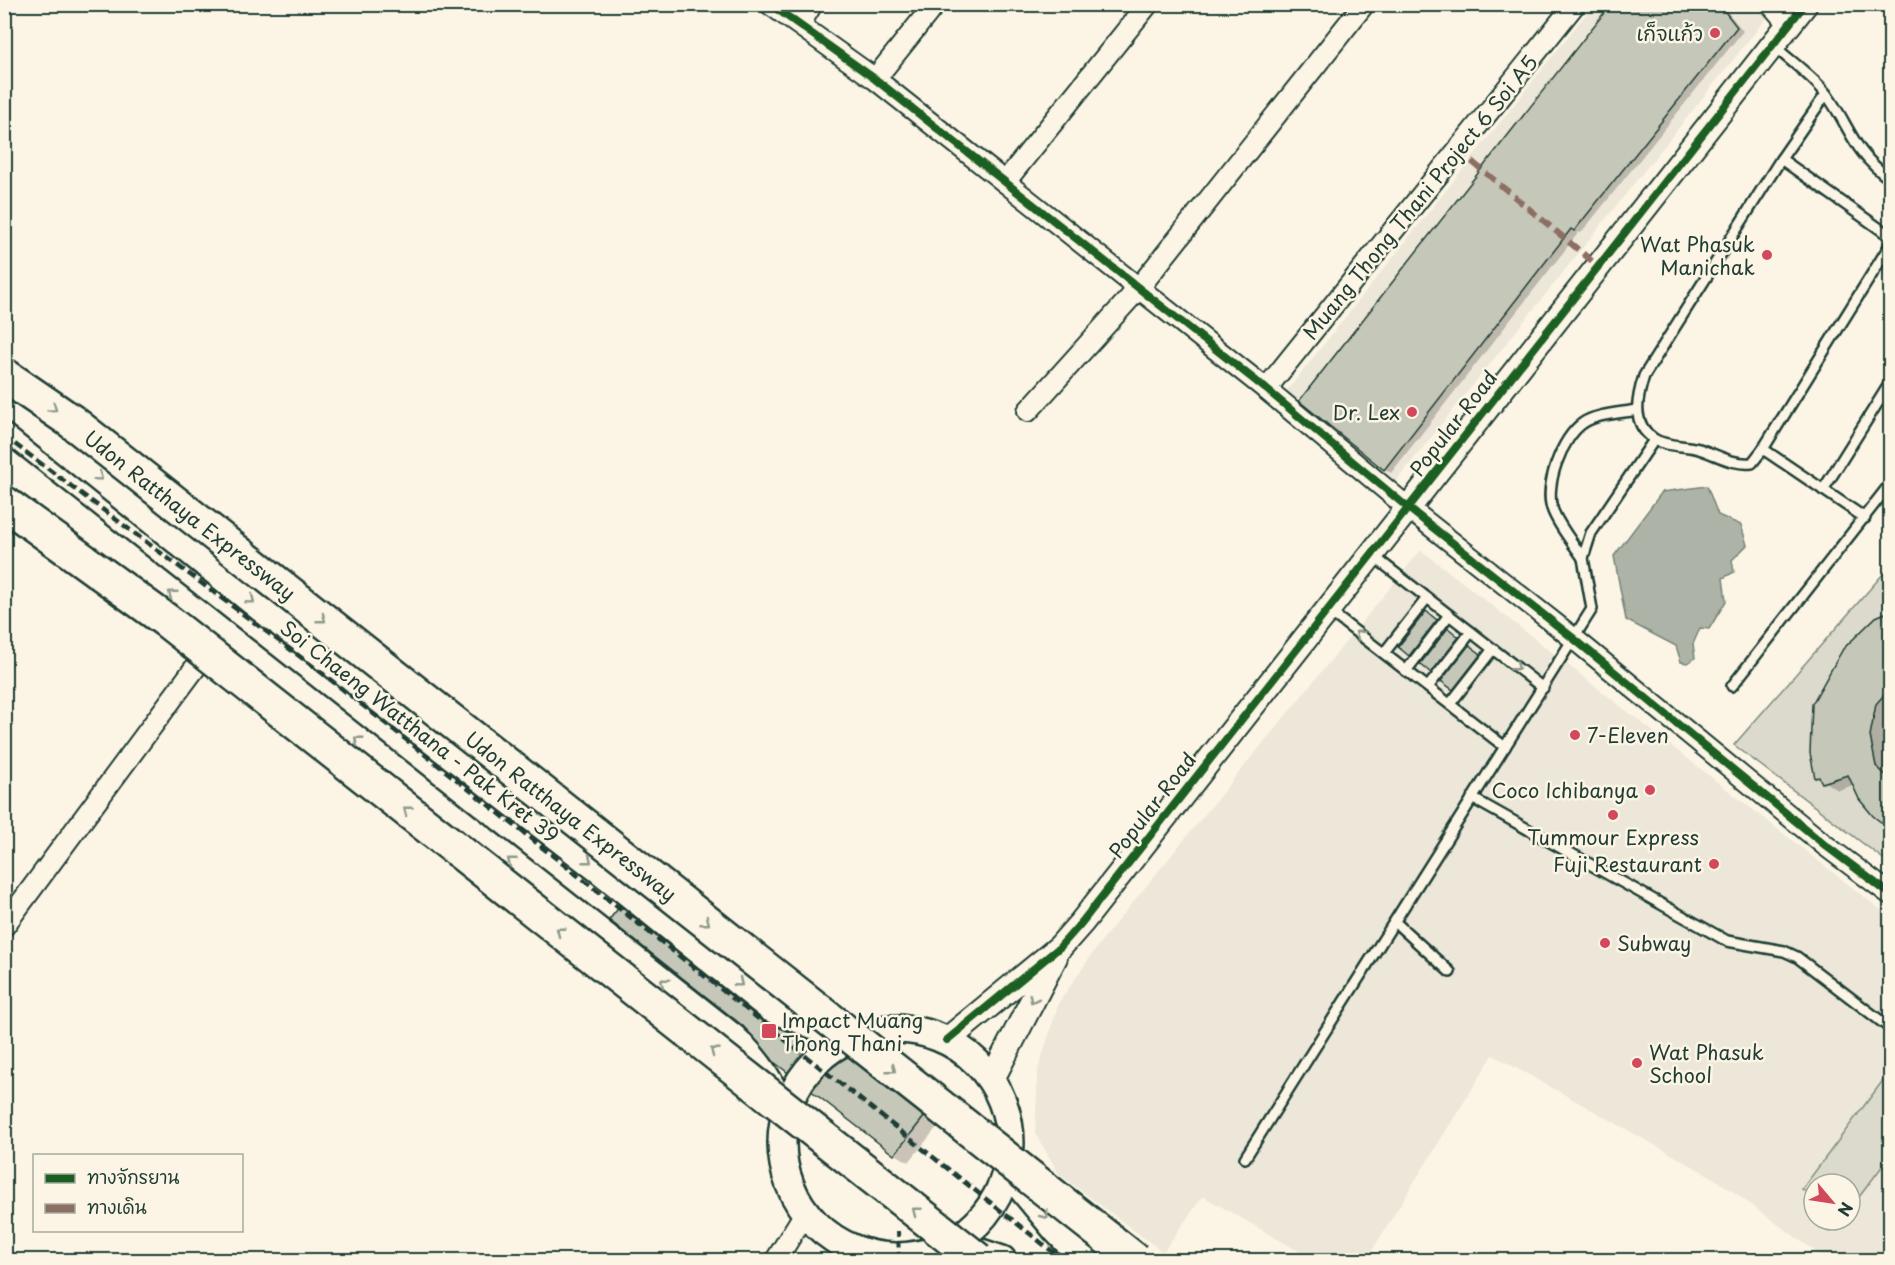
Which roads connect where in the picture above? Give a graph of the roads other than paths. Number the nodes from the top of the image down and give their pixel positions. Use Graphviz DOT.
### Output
graph roads {
  1 [pos="770,4"];
  2 [pos="812,4"];
  3 [pos="935,4"];
  4 [pos="1148,4"];
  5 [pos="1364,4"];
  6 [pos="1575,4"];
  7 [pos="1771,4"];
  8 [pos="1805,4"];
  9 [pos="800,24"];
  10 [pos="1789,25"];
  11 [pos="1773,45"];
  12 [pos="875,79"];
  13 [pos="1826,94"];
  14 [pos="1781,159"];
  15 [pos="1890,179"];
  16 [pos="1005,182"];
  17 [pos="1890,236"];
  18 [pos="1890,245"];
  19 [pos="1138,289"];
  20 [pos="4,375"];
  21 [pos="1890,383"];
  22 [pos="1266,389"];
  23 [pos="4,401"];
  24 [pos="1637,410"];
  25 [pos="1028,411"];
  26 [pos="1654,440"];
  27 [pos="1763,449"];
  28 [pos="4,462"];
  29 [pos="1890,484"];
  30 [pos="1823,490"];
  31 [pos="4,503"];
  32 [pos="1407,507"];
  33 [pos="1865,518"];
  34 [pos="1370,554"];
  35 [pos="1583,558"];
  36 [pos="1427,598"];
  37 [pos="1326,609"];
  38 [pos="1449,615"];
  39 [pos="1471,632"];
  40 [pos="1573,638"];
  41 [pos="1492,649"];
  42 [pos="206,652"];
  43 [pos="1384,654"];
  44 [pos="1406,671"];
  45 [pos="1732,686"];
  46 [pos="1428,687"];
  47 [pos="1543,688"];
  48 [pos="1450,705"];
  49 [pos="1505,747"];
  50 [pos="1472,798"];
  51 [pos="1890,894"];
  52 [pos="1395,922"];
  53 [pos="4,926"];
  54 [pos="1060,947"];
  55 [pos="1450,972"];
  56 [pos="1890,1028"];
  57 [pos="849,1038"];
  58 [pos="947,1040"];
  59 [pos="992,1079"];
  60 [pos="785,1117"];
  61 [pos="1245,1158"];
  62 [pos="1008,1170"];
  63 [pos="806,1213"];
  64 [pos="965,1252"];
  65 [pos="892,1259"];
  66 [pos="776,1260"];
  67 [pos="1002,1260"];
  68 [pos="1086,1260"];
  69 [pos="1135,1260"];
  1 -- 9 [label="street"];
  2 -- 9 [label="street"];
  3 -- 12 [label="street"];
  4 -- 16 [label="street"];
  5 -- 19 [label="street"];
  6 -- 22 [label="street, Muang Thong Thani Project 6 Soi A5"];
  7 -- 10 [label="street"];
  8 -- 10 [label="street, Popular Road"];
  9 -- 12 [label="street"];
  10 -- 11 [label="street, Popular Road"];
  11 -- 13 [label="lane"];
  11 -- 32 [label="street, Popular Road"];
  12 -- 16 [label="street"];
  13 -- 14 [label="lane"];
  13 -- 15 [label="lane"];
  14 -- 17 [label="lane"];
  14 -- 24 [label="lane"];
  16 -- 19 [label="street"];
  18 -- 27 [label="lane"];
  19 -- 22 [label="street"];
  19 -- 25 [label="street"];
  20 -- 69 [label="highway, Udon Ratthaya Expressway, one-way, bridge"];
  21 -- 30 [label="lane"];
  22 -- 32 [label="street"];
  23 -- 57 [label="main road, Soi Chaeng Watthana - Pak Kret 39, one-way"];
  24 -- 26 [label="lane"];
  24 -- 35 [label="lane"];
  26 -- 27 [label="lane"];
  26 -- 35 [label="lane"];
  27 -- 30 [label="lane"];
  60 -- 28 [label="main road, one-way"];
  29 -- 33 [label="lane"];
  30 -- 33 [label="lane"];
  31 -- 42 [label="highway, bridge"];
  32 -- 34 [label="street, Popular Road"];
  32 -- 40 [label="street"];
  33 -- 45 [label="lane"];
  34 -- 36 [label="lane"];
  34 -- 37 [label="street, Popular Road"];
  35 -- 40 [label="lane"];
  36 -- 38 [label="lane"];
  36 -- 43 [label="lane"];
  43 -- 37 [label="lane, one-way"];
  37 -- 54 [label="street, Popular Road"];
  38 -- 39 [label="lane"];
  38 -- 44 [label="lane"];
  39 -- 41 [label="lane"];
  39 -- 46 [label="lane"];
  40 -- 47 [label="lane"];
  40 -- 51 [label="street"];
  41 -- 47 [label="lane, one-way"];
  41 -- 48 [label="lane"];
  42 -- 53 [label="street"];
  64 -- 42 [label="highway, one-way, bridge"];
  43 -- 44 [label="lane"];
  44 -- 46 [label="lane"];
  46 -- 48 [label="lane"];
  47 -- 49 [label="lane"];
  48 -- 49 [label="lane"];
  49 -- 50 [label="lane"];
  50 -- 52 [label="lane"];
  50 -- 56 [label="lane"];
  52 -- 55 [label="lane"];
  52 -- 61 [label="lane"];
  54 -- 58 [label="street"];
  54 -- 59 [label="street, one-way"];
  57 -- 58 [label="main road"];
  57 -- 60 [label="main road"];
  58 -- 59 [label="main road"];
  59 -- 62 [label="main road"];
  60 -- 63 [label="main road"];
  62 -- 64 [label="main road"];
  62 -- 68 [label="main road, one-way"];
  63 -- 65 [label="main road"];
  63 -- 66 [label="street"];
  64 -- 65 [label="main road"];
  64 -- 67 [label="main road"];
}
